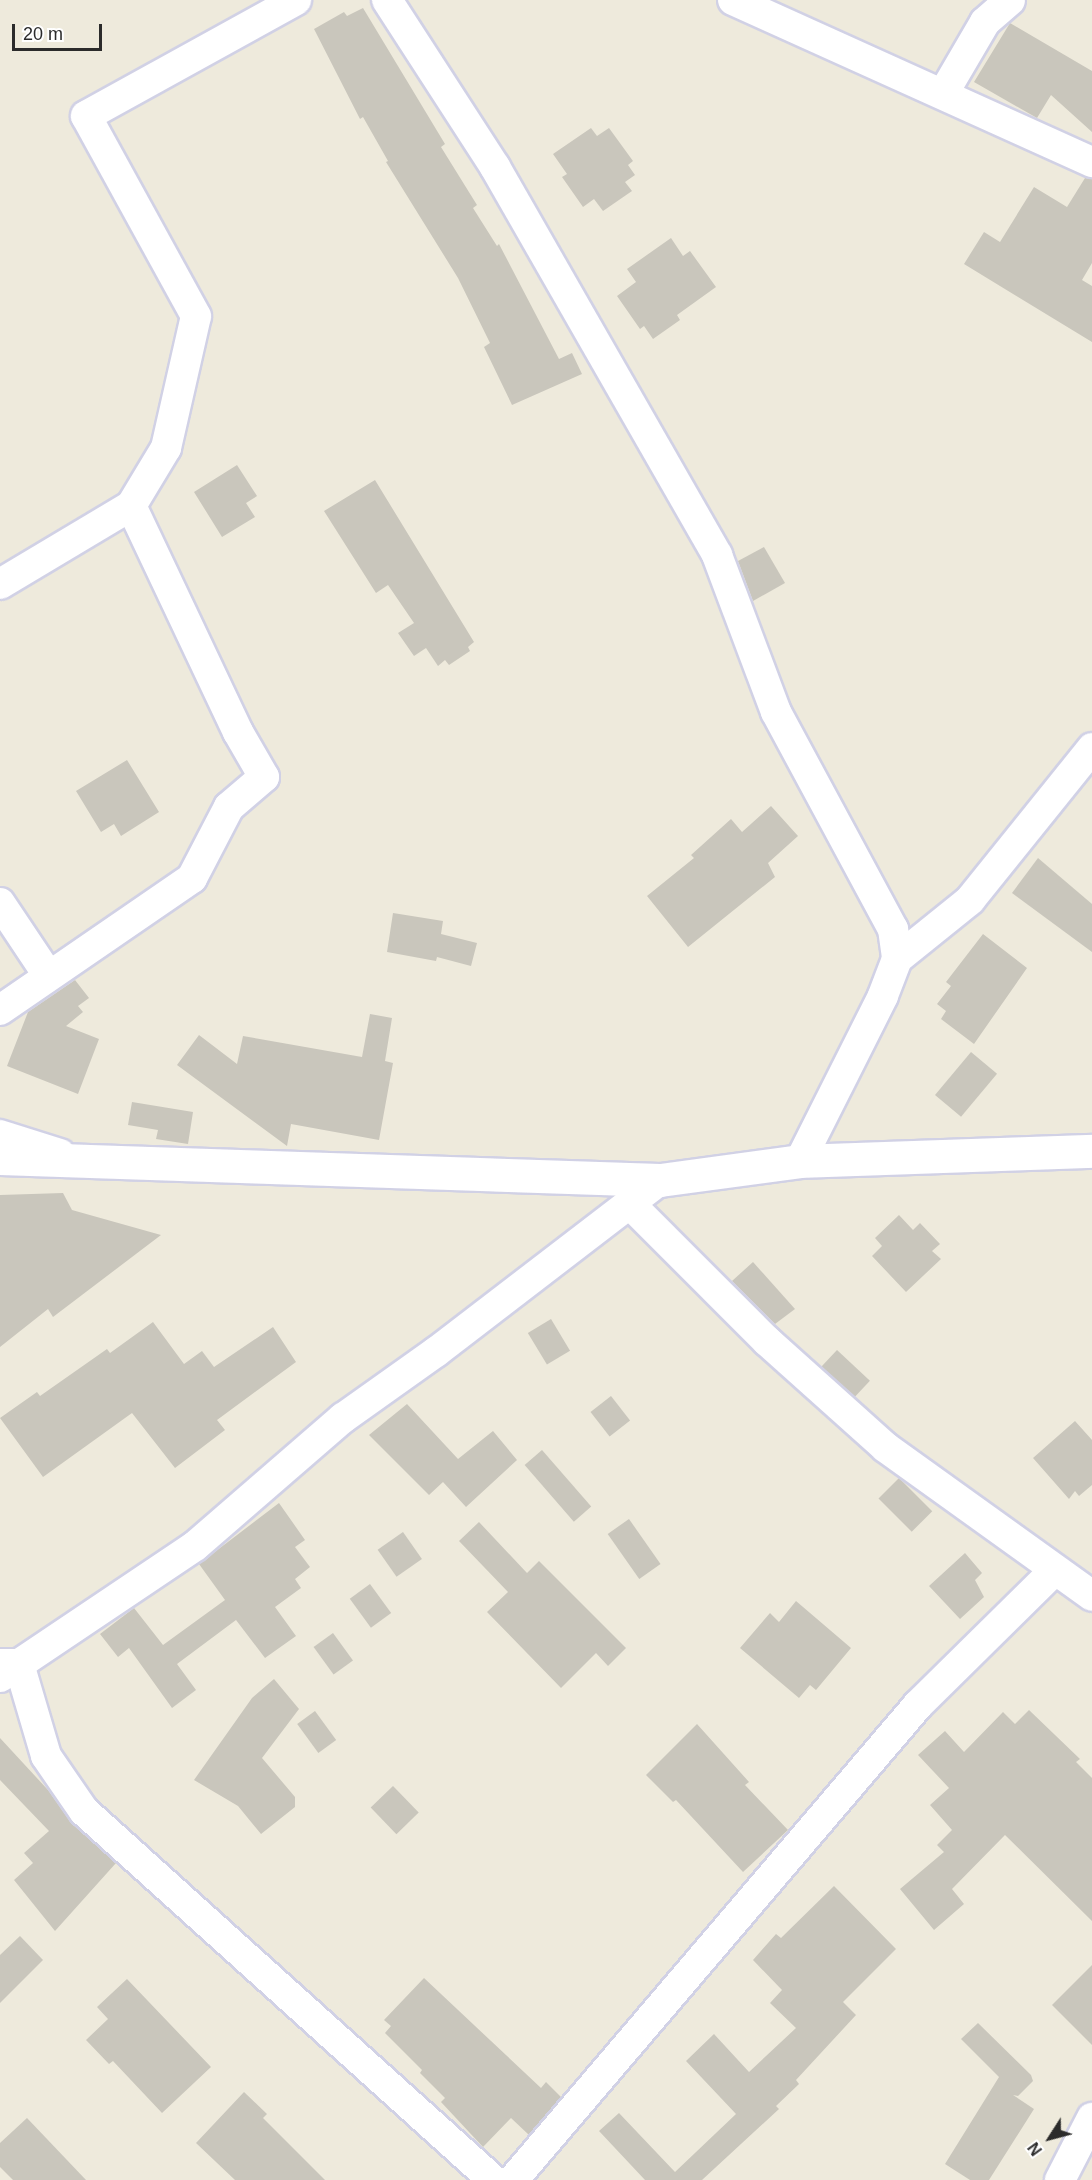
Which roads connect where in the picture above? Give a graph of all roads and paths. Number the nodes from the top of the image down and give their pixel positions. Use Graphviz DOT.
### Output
graph roads {
  1 [pos="296,0"];
  2 [pos="387,0"];
  3 [pos="733,0"];
  4 [pos="1011,0"];
  5 [pos="943,94"];
  6 [pos="1092,162"];
  7 [pos="131,506"];
  8 [pos="0,584"];
  9 [pos="1092,748"];
  10 [pos="0,903"];
  11 [pos="897,959"];
  12 [pos="48,975"];
  13 [pos="0,1010"];
  14 [pos="0,1135"];
  15 [pos="1092,1151"];
  16 [pos="0,1158"];
  17 [pos="78,1160"];
  18 [pos="800,1161"];
  19 [pos="660,1180"];
  20 [pos="630,1204"];
  21 [pos="1055,1570"];
  22 [pos="1092,1596"];
  23 [pos="6,1668"];
  24 [pos="1092,2118"];
  25 [pos="493,2180"];
  26 [pos="513,2180"];
  27 [pos="1060,2180"];
  1 -- 7 [label="street"];
  2 -- 11 [label="street"];
  3 -- 5 [label="street"];
  4 -- 5 [label="street"];
  5 -- 6 [label="street"];
  7 -- 8 [label="street"];
  7 -- 12 [label="street"];
  9 -- 11 [label="street"];
  10 -- 12 [label="street"];
  11 -- 18 [label="street"];
  12 -- 13 [label="street"];
  14 -- 17 [label="street"];
  15 -- 18 [label="street"];
  16 -- 17 [label="street"];
  17 -- 19 [label="street"];
  18 -- 19 [label="street"];
  19 -- 20 [label="street"];
  20 -- 21 [label="street"];
  20 -- 23 [label="street"];
  21 -- 22 [label="street"];
  21 -- 26 [label="street"];
  23 -- 25 [label="street"];
  24 -- 27 [label="street"];
}
